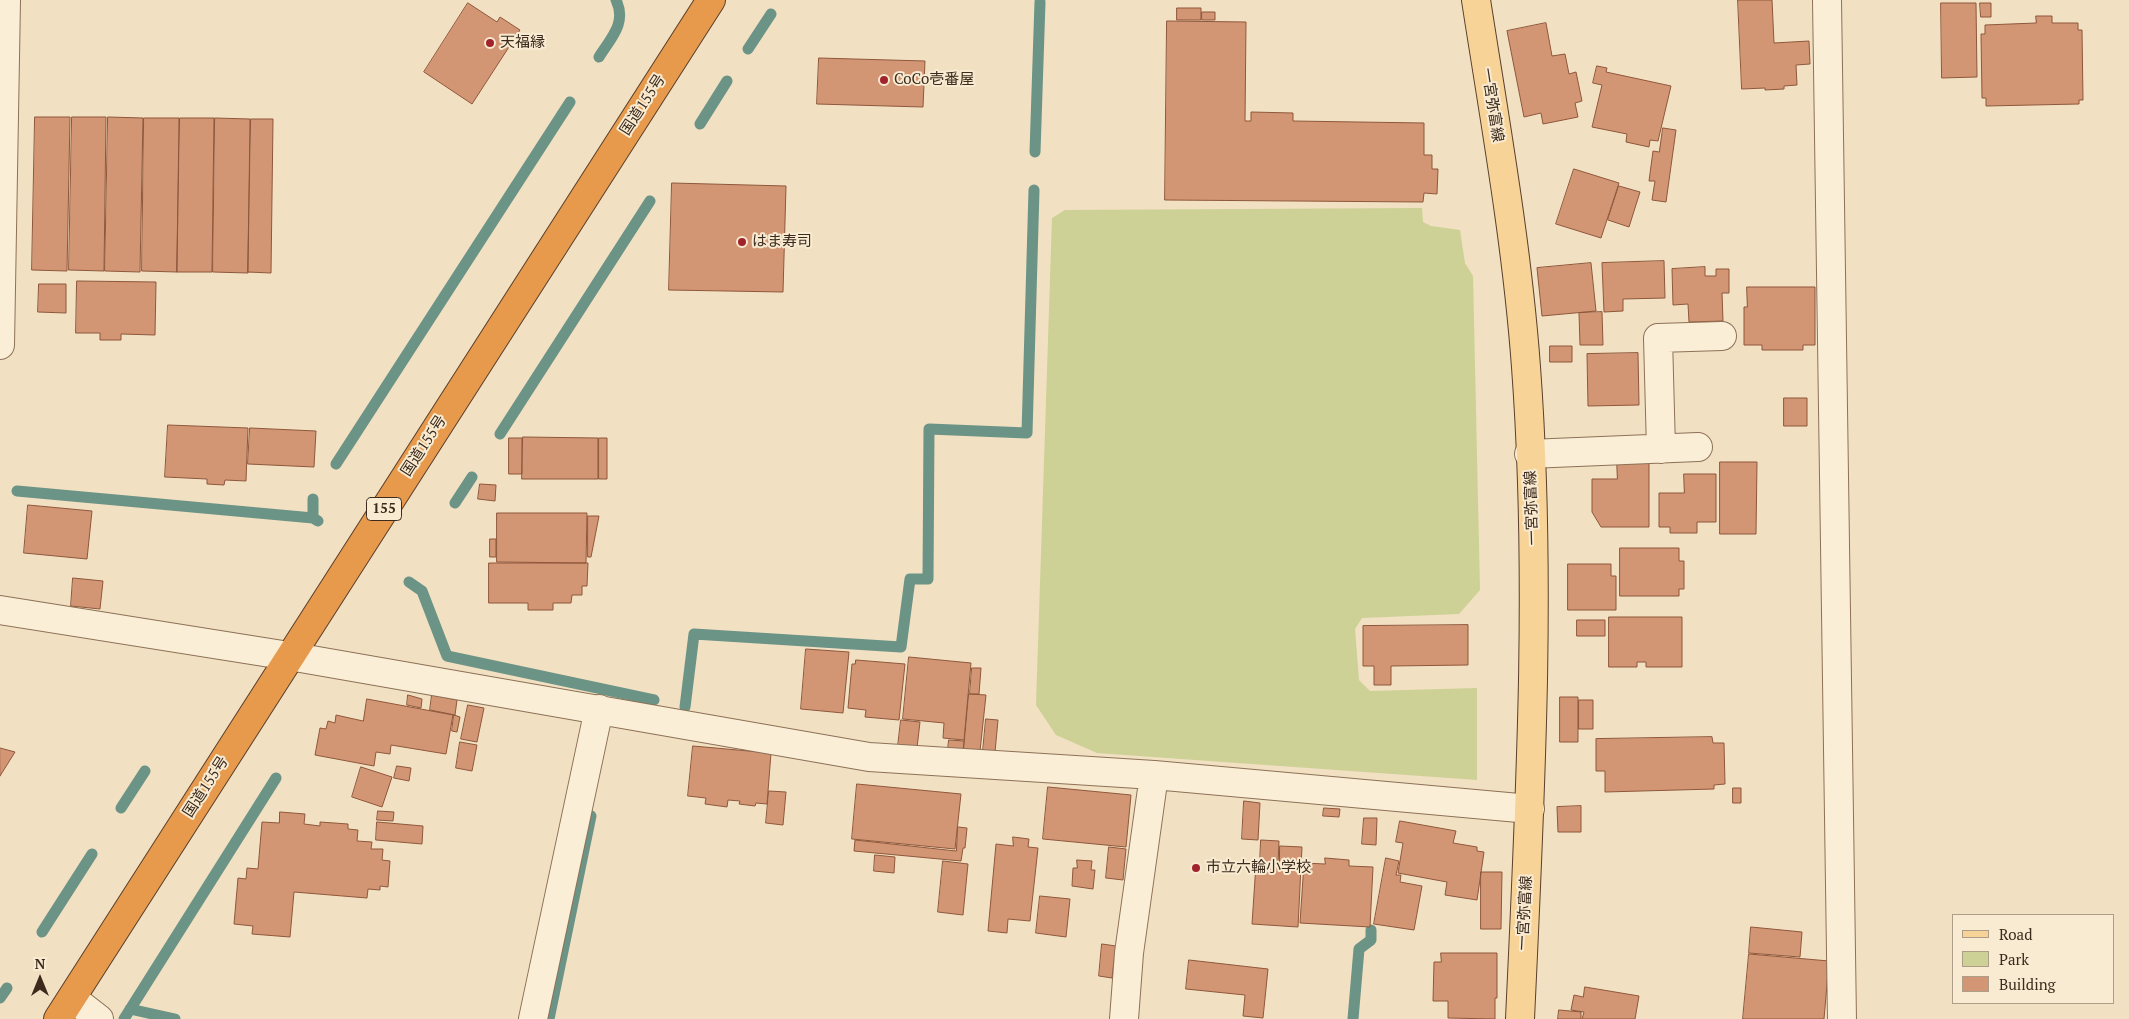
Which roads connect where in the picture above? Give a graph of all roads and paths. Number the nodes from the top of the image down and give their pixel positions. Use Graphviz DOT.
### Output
graph roads {
  1 [pos="6,0"];
  2 [pos="711,0"];
  3 [pos="1476,0"];
  4 [pos="1827,0"];
  5 [pos="1722,336"];
  6 [pos="0,345"];
  7 [pos="1698,447"];
  8 [pos="1661,449"];
  9 [pos="1530,454"];
  10 [pos="0,610"];
  11 [pos="289,656"];
  12 [pos="598,709"];
  13 [pos="1154,775"];
  14 [pos="1530,809"];
  15 [pos="65,1008"];
  16 [pos="99,1019"];
  17 [pos="533,1019"];
  18 [pos="1124,1019"];
  19 [pos="1520,1019"];
  20 [pos="1842,1019"];
  1 -- 6 [label="street"];
  2 -- 11 [label="highway, 国道155号 / 155"];
  3 -- 9 [label="main road, 一宮弥富線"];
  4 -- 20 [label="street"];
  5 -- 8 [label="street"];
  7 -- 8 [label="street"];
  8 -- 9 [label="street"];
  9 -- 14 [label="main road, 一宮弥富線"];
  10 -- 11 [label="street"];
  11 -- 12 [label="street"];
  11 -- 15 [label="highway, 国道155号 / 155"];
  12 -- 13 [label="street"];
  12 -- 17 [label="street"];
  13 -- 14 [label="street"];
  13 -- 18 [label="street"];
  14 -- 19 [label="main road, 一宮弥富線"];
  15 -- 16 [label="street"];
}
